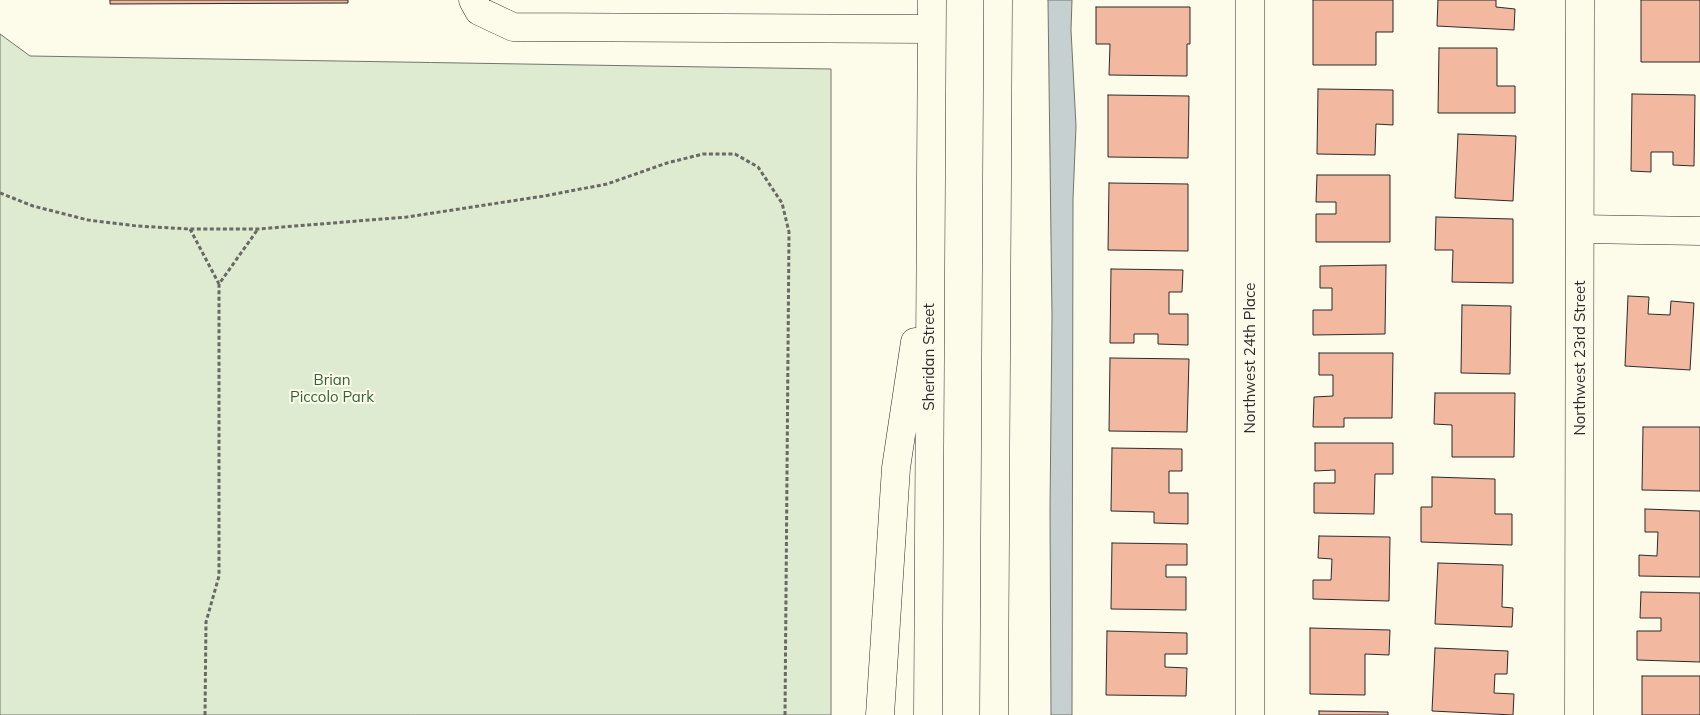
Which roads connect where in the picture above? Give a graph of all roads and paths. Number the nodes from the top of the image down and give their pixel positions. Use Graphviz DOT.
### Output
graph roads {
  1 [pos="473,0"];
  2 [pos="932,0"];
  3 [pos="998,0"];
  4 [pos="1250,0"];
  5 [pos="1580,0"];
  6 [pos="932,28"];
  7 [pos="0,193"];
  8 [pos="1580,228"];
  9 [pos="190,229"];
  10 [pos="258,229"];
  11 [pos="1700,231"];
  12 [pos="929,251"];
  13 [pos="219,284"];
  14 [pos="205,715"];
  15 [pos="785,715"];
  16 [pos="880,715"];
  17 [pos="928,715"];
  18 [pos="994,715"];
  19 [pos="1250,715"];
  20 [pos="1579,715"];
  1 -- 6 [label="main road"];
  2 -- 6 [label="main road, Sheridan Street"];
  3 -- 18 [label="main road"];
  4 -- 19 [label="main road, Northwest 24th Place"];
  5 -- 8 [label="main road, Northwest 23rd Street"];
  6 -- 12 [label="main road, Sheridan Street"];
  7 -- 9 [label="path"];
  8 -- 11 [label="main road"];
  8 -- 20 [label="main road, Northwest 23rd Street"];
  9 -- 10 [label="path"];
  9 -- 13 [label="path"];
  10 -- 13 [label="path"];
  10 -- 15 [label="path"];
  12 -- 16 [label="main road"];
  12 -- 17 [label="main road, Sheridan Street"];
  13 -- 14 [label="path"];
}
